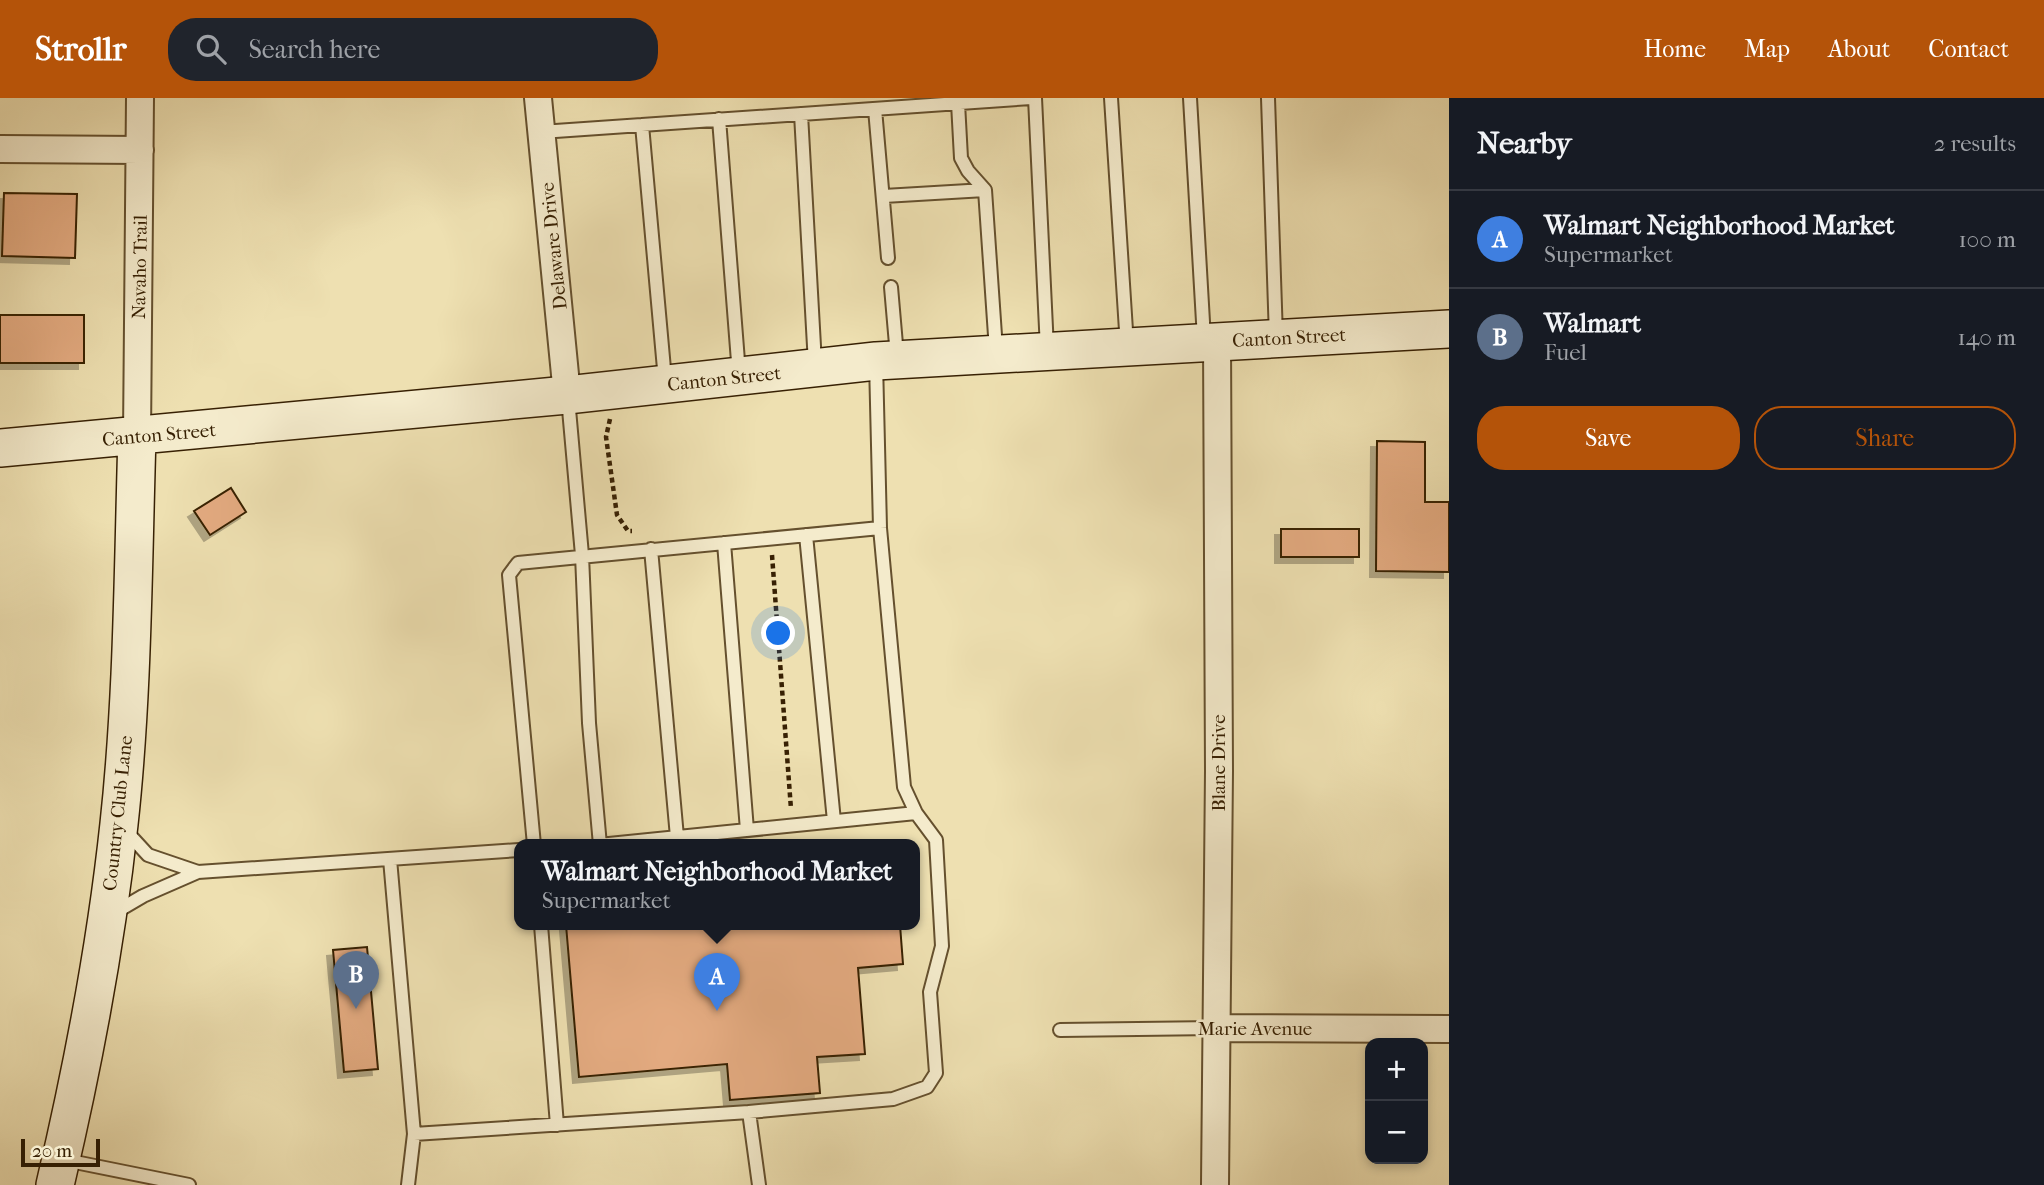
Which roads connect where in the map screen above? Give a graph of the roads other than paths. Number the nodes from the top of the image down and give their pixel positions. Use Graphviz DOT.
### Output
graph roads {
  1 [pos="140,98"];
  2 [pos="538,98"];
  3 [pos="1033,98"];
  4 [pos="1111,98"];
  5 [pos="1189,98"];
  6 [pos="1268,98"];
  7 [pos="958,103"];
  8 [pos="875,109"];
  9 [pos="801,114"];
  10 [pos="719,119"];
  11 [pos="642,125"];
  12 [pos="541,131"];
  13 [pos="0,149"];
  14 [pos="140,150"];
  15 [pos="985,190"];
  16 [pos="884,196"];
  17 [pos="888,258"];
  18 [pos="891,287"];
  19 [pos="1449,329"];
  20 [pos="1276,338"];
  21 [pos="1210,341"];
  22 [pos="1127,346"];
  23 [pos="1047,351"];
  24 [pos="996,354"];
  25 [pos="886,360"];
  26 [pos="815,368"];
  27 [pos="739,376"];
  28 [pos="665,384"];
  29 [pos="567,394"];
  30 [pos="137,436"];
  31 [pos="0,448"];
  32 [pos="880,528"];
  33 [pos="806,535"];
  34 [pos="724,543"];
  35 [pos="651,549"];
  36 [pos="582,555"];
  37 [pos="916,813"];
  38 [pos="834,821"];
  39 [pos="119,824"];
  40 [pos="747,830"];
  41 [pos="677,837"];
  42 [pos="533,839"];
  43 [pos="599,839"];
  44 [pos="658,839"];
  45 [pos="514,850"];
  46 [pos="390,859"];
  47 [pos="198,872"];
  48 [pos="106,918"];
  49 [pos="541,930"];
  50 [pos="1215,1028"];
  51 [pos="1449,1029"];
  52 [pos="1060,1030"];
  53 [pos="749,1112"];
  54 [pos="557,1125"];
  55 [pos="414,1134"];
  56 [pos="58,1172"];
  57 [pos="189,1185"];
  58 [pos="408,1185"];
  59 [pos="759,1185"];
  60 [pos="1215,1185"];
  1 -- 14 [label="street, Navaho Trail"];
  2 -- 12 [label="street, Delaware Drive"];
  3 -- 7 [label="lane"];
  3 -- 23 [label="lane"];
  4 -- 22 [label="lane"];
  5 -- 21 [label="lane"];
  6 -- 20 [label="lane"];
  7 -- 8 [label="lane"];
  7 -- 15 [label="lane"];
  8 -- 9 [label="lane"];
  8 -- 16 [label="lane"];
  9 -- 10 [label="lane"];
  9 -- 26 [label="lane"];
  10 -- 11 [label="lane"];
  10 -- 27 [label="lane"];
  11 -- 12 [label="lane"];
  11 -- 28 [label="lane"];
  12 -- 29 [label="street, Delaware Drive"];
  13 -- 14 [label="street"];
  14 -- 30 [label="street, Navaho Trail"];
  15 -- 16 [label="lane"];
  15 -- 24 [label="lane"];
  16 -- 17 [label="lane"];
  18 -- 25 [label="lane"];
  19 -- 20 [label="main road, Canton Street"];
  20 -- 21 [label="main road, Canton Street"];
  21 -- 22 [label="main road, Canton Street"];
  21 -- 50 [label="street, Blane Drive"];
  22 -- 23 [label="main road, Canton Street"];
  23 -- 24 [label="main road, Canton Street"];
  24 -- 25 [label="main road, Canton Street"];
  25 -- 26 [label="main road, Canton Street"];
  25 -- 32 [label="lane"];
  26 -- 27 [label="main road, Canton Street"];
  27 -- 28 [label="main road, Canton Street"];
  28 -- 29 [label="main road, Canton Street"];
  29 -- 30 [label="main road, Canton Street"];
  29 -- 36 [label="lane"];
  30 -- 31 [label="main road, Canton Street"];
  30 -- 39 [label="main road, Country Club Lane"];
  32 -- 33 [label="lane"];
  32 -- 37 [label="lane"];
  33 -- 34 [label="lane"];
  33 -- 38 [label="lane"];
  34 -- 35 [label="lane"];
  34 -- 40 [label="lane"];
  35 -- 36 [label="lane"];
  35 -- 41 [label="lane"];
  36 -- 42 [label="lane"];
  36 -- 43 [label="lane"];
  37 -- 38 [label="lane"];
  37 -- 53 [label="lane"];
  38 -- 40 [label="lane"];
  39 -- 47 [label="lane"];
  39 -- 48 [label="main road, Country Club Lane"];
  40 -- 41 [label="lane"];
  41 -- 44 [label="lane"];
  45 -- 46 [label="lane"];
  46 -- 47 [label="lane"];
  46 -- 55 [label="lane"];
  47 -- 48 [label="lane"];
  48 -- 56 [label="main road, Country Club Lane"];
  49 -- 54 [label="lane"];
  50 -- 51 [label="street, Marie Avenue"];
  50 -- 52 [label="lane, Marie Avenue"];
  50 -- 60 [label="street, Blane Drive"];
  53 -- 54 [label="lane"];
  53 -- 59 [label="lane"];
  54 -- 55 [label="lane"];
  55 -- 58 [label="lane"];
  56 -- 57 [label="lane"];
}
